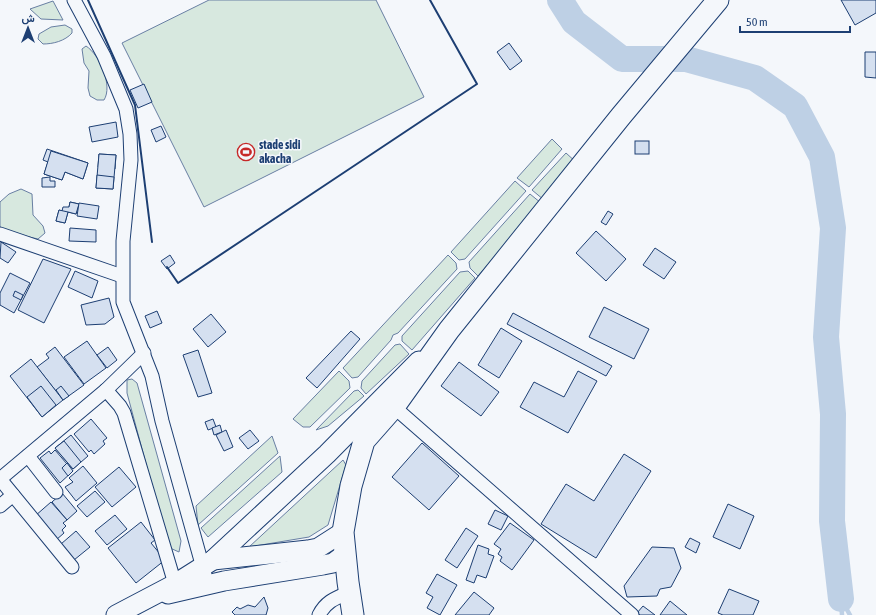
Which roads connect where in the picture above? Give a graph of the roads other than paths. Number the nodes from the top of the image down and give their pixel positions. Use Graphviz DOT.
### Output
graph roads {
  1 [pos="74,0"];
  2 [pos="718,0"];
  3 [pos="0,234"];
  4 [pos="122,276"];
  5 [pos="449,330"];
  6 [pos="144,353"];
  7 [pos="106,390"];
  8 [pos="394,407"];
  9 [pos="28,456"];
  10 [pos="0,479"];
  11 [pos="56,492"];
  12 [pos="13,495"];
  13 [pos="0,506"];
  14 [pos="343,532"];
  15 [pos="345,554"];
  16 [pos="72,567"];
  17 [pos="208,571"];
  18 [pos="175,584"];
  19 [pos="350,592"];
  20 [pos="143,600"];
  21 [pos="116,615"];
  22 [pos="319,615"];
  23 [pos="353,615"];
  24 [pos="632,615"];
  1 -- 4 [label="street"];
  2 -- 5 [label="main road"];
  3 -- 4 [label="street"];
  4 -- 6 [label="street"];
  5 -- 8 [label="main road"];
  5 -- 17 [label="main road"];
  6 -- 7 [label="street"];
  6 -- 17 [label="street"];
  7 -- 9 [label="street"];
  7 -- 18 [label="street"];
  8 -- 14 [label="main road"];
  8 -- 24 [label="street"];
  9 -- 10 [label="street"];
  9 -- 11 [label="street"];
  10 -- 12 [label="street"];
  12 -- 13 [label="street"];
  12 -- 16 [label="street"];
  14 -- 15 [label="main road"];
  14 -- 17 [label="main road"];
  15 -- 17 [label="main road"];
  15 -- 19 [label="main road"];
  17 -- 18 [label="main road"];
  17 -- 20 [label="main road"];
  18 -- 20 [label="main road"];
  19 -- 22 [label="street"];
  19 -- 23 [label="main road"];
  20 -- 21 [label="main road"];
}
